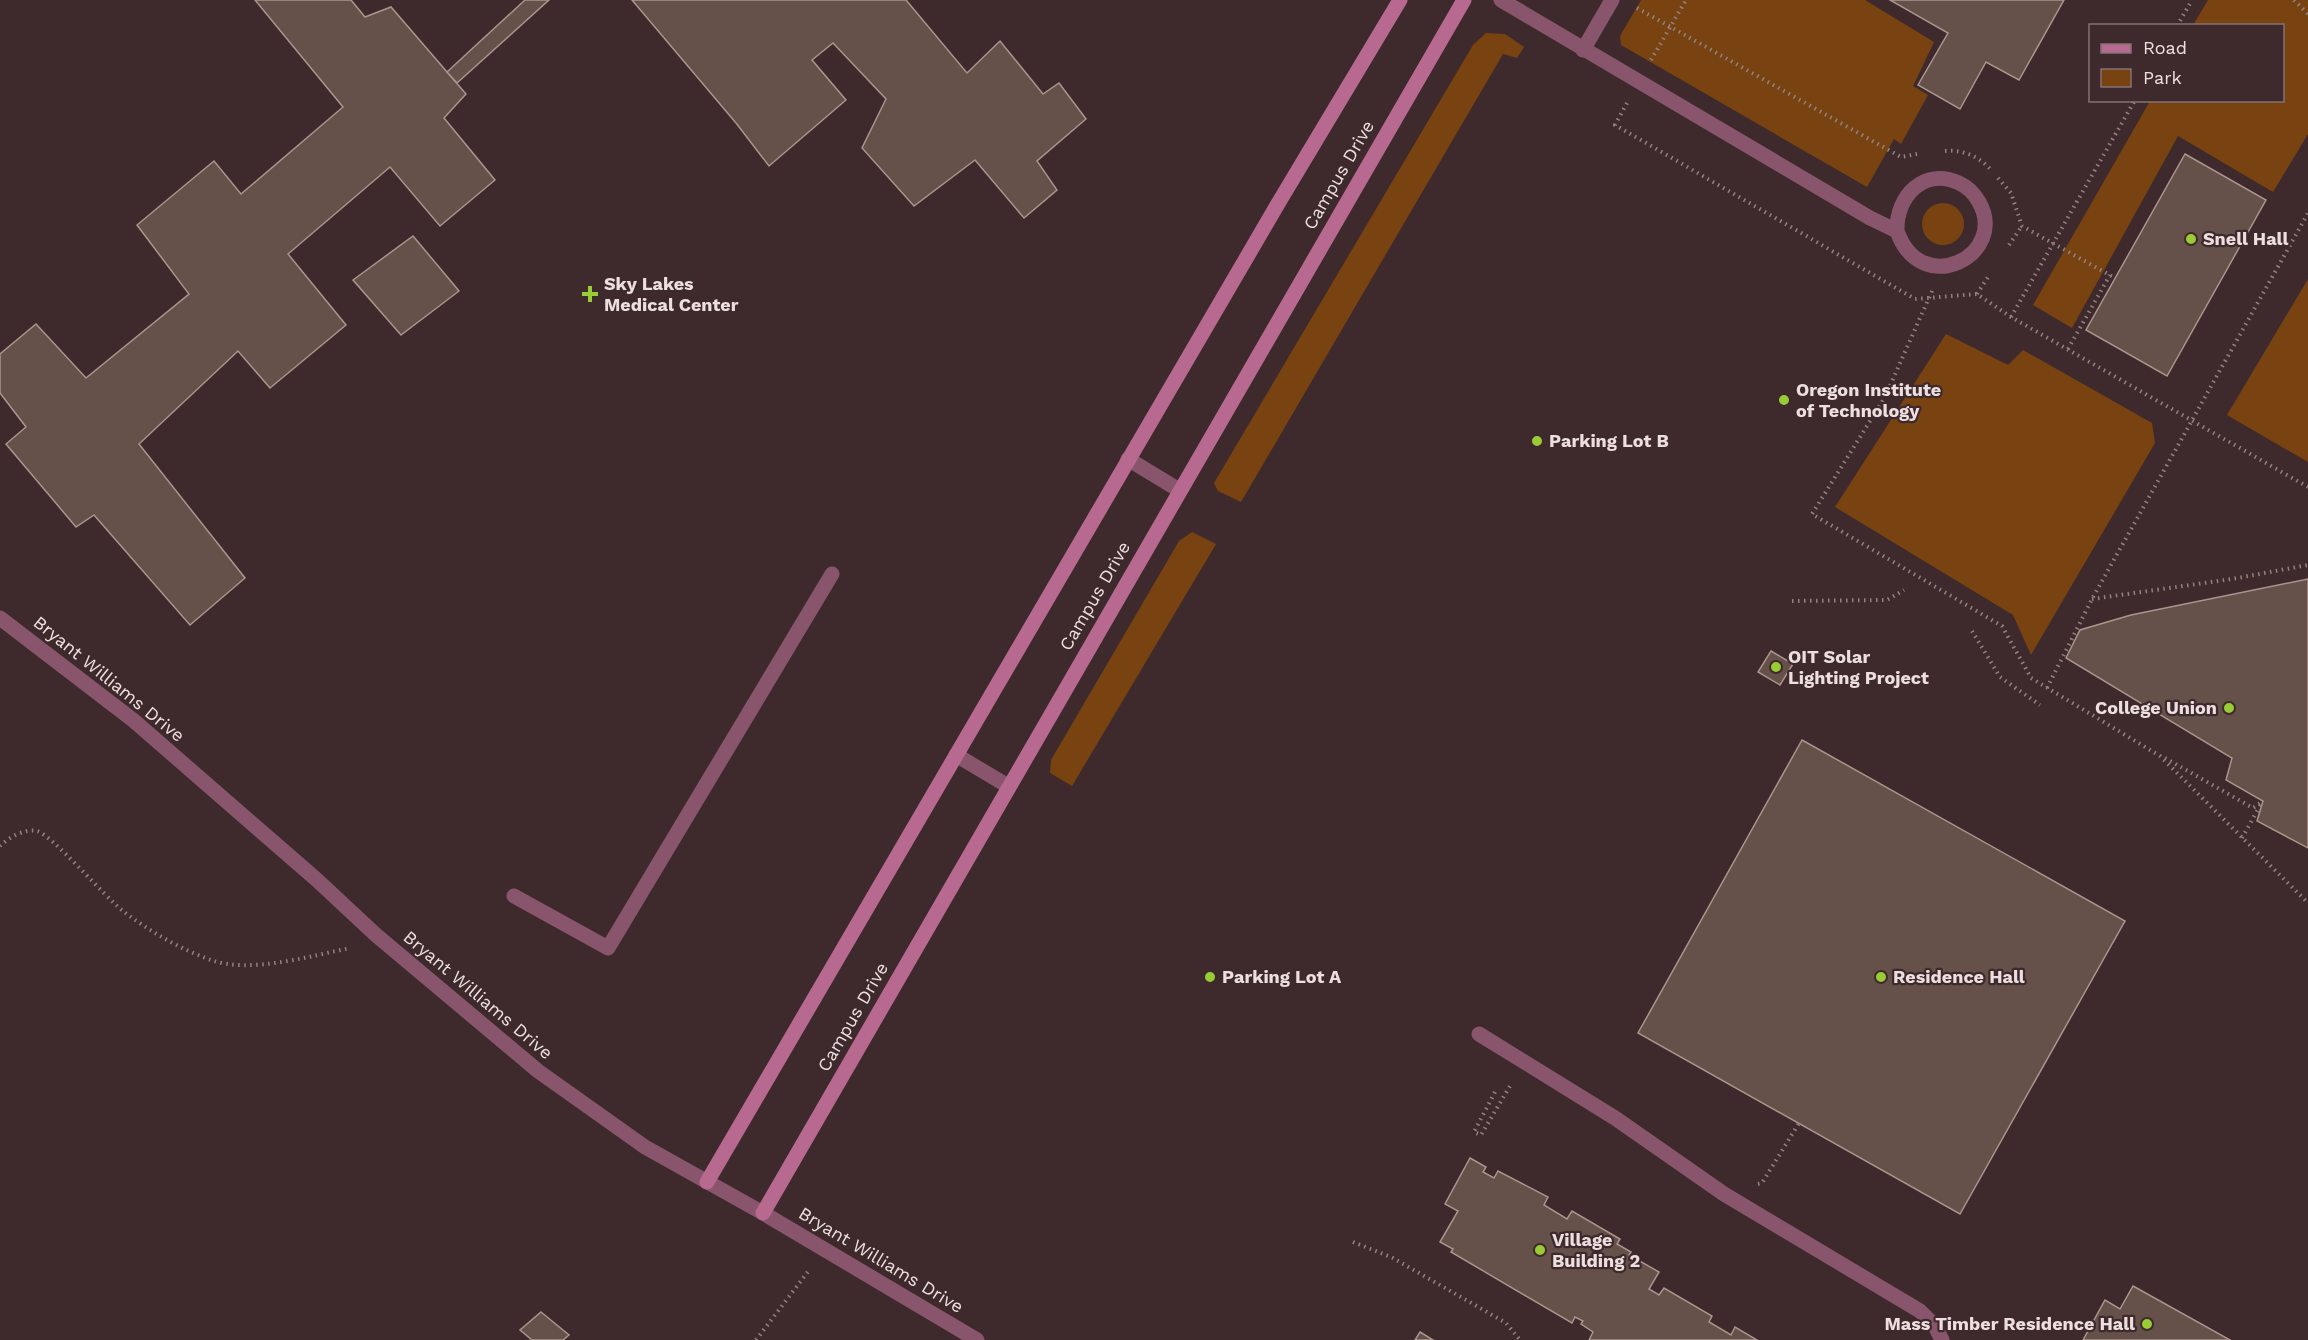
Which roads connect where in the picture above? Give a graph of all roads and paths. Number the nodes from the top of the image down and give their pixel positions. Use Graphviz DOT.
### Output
graph roads {
  1 [pos="1400,0"];
  2 [pos="1464,0"];
  3 [pos="1501,0"];
  4 [pos="1612,0"];
  5 [pos="2192,0"];
  6 [pos="2294,0"];
  7 [pos="1630,4"];
  8 [pos="2308,14"];
  9 [pos="2178,24"];
  10 [pos="1583,50"];
  11 [pos="2134,102"];
  12 [pos="1939,152"];
  13 [pos="1920,154"];
  14 [pos="2308,213"];
  15 [pos="1897,231"];
  16 [pos="2053,242"];
  17 [pos="1939,267"];
  18 [pos="2110,275"];
  19 [pos="2115,278"];
  20 [pos="1929,300"];
  21 [pos="2011,317"];
  22 [pos="2068,349"];
  23 [pos="2194,421"];
  24 [pos="1128,459"];
  25 [pos="2308,487"];
  26 [pos="1179,490"];
  27 [pos="2308,565"];
  28 [pos="832,574"];
  29 [pos="1904,590"];
  30 [pos="2092,599"];
  31 [pos="1792,601"];
  32 [pos="0,618"];
  33 [pos="1972,631"];
  34 [pos="2047,688"];
  35 [pos="2040,705"];
  36 [pos="956,755"];
  37 [pos="2160,756"];
  38 [pos="1008,786"];
  39 [pos="2242,838"];
  40 [pos="0,846"];
  41 [pos="514,896"];
  42 [pos="2308,903"];
  43 [pos="376,935"];
  44 [pos="1479,1034"];
  45 [pos="1510,1086"];
  46 [pos="1495,1092"];
  47 [pos="1799,1123"];
  48 [pos="707,1182"];
  49 [pos="1724,1194"];
  50 [pos="763,1213"];
  51 [pos="1353,1242"];
  52 [pos="825,1250"];
  53 [pos="756,1340"];
  54 [pos="977,1340"];
  55 [pos="1520,1340"];
  56 [pos="1942,1340"];
  1 -- 24 [label="street, Campus Drive"];
  2 -- 26 [label="street, Campus Drive"];
  3 -- 10 [label="lane"];
  4 -- 10 [label="lane"];
  5 -- 9 [label="path"];
  6 -- 8 [label="path"];
  7 -- 13 [label="path"];
  10 -- 15 [label="lane"];
  11 -- 16 [label="path"];
  12 -- 16 [label="path"];
  14 -- 23 [label="path"];
  15 -- 17 [label="lane"];
  15 -- 17 [label="lane"];
  16 -- 18 [label="path"];
  16 -- 21 [label="path"];
  17 -- 20 [label="path"];
  18 -- 19 [label="path"];
  18 -- 22 [label="path"];
  20 -- 21 [label="path"];
  20 -- 34 [label="path"];
  21 -- 22 [label="path"];
  22 -- 23 [label="path"];
  23 -- 25 [label="path"];
  23 -- 30 [label="path"];
  24 -- 26 [label="lane"];
  24 -- 36 [label="street, Campus Drive"];
  26 -- 38 [label="street, Campus Drive"];
  27 -- 30 [label="path"];
  28 -- 41 [label="lane"];
  29 -- 31 [label="path"];
  30 -- 34 [label="path"];
  32 -- 43 [label="lane, Bryant Williams Drive"];
  33 -- 35 [label="path"];
  34 -- 37 [label="path"];
  36 -- 38 [label="lane"];
  36 -- 48 [label="street, Campus Drive"];
  37 -- 39 [label="path"];
  37 -- 39 [label="path"];
  38 -- 50 [label="street, Campus Drive"];
  39 -- 42 [label="path"];
  40 -- 43 [label="path"];
  43 -- 48 [label="lane, Bryant Williams Drive"];
  44 -- 49 [label="lane"];
  45 -- 46 [label="path"];
  47 -- 49 [label="path"];
  48 -- 50 [label="lane, Bryant Williams Drive"];
  49 -- 56 [label="lane"];
  50 -- 52 [label="lane, Bryant Williams Drive"];
  51 -- 55 [label="path"];
  52 -- 53 [label="path"];
  52 -- 54 [label="lane, Bryant Williams Drive"];
}
